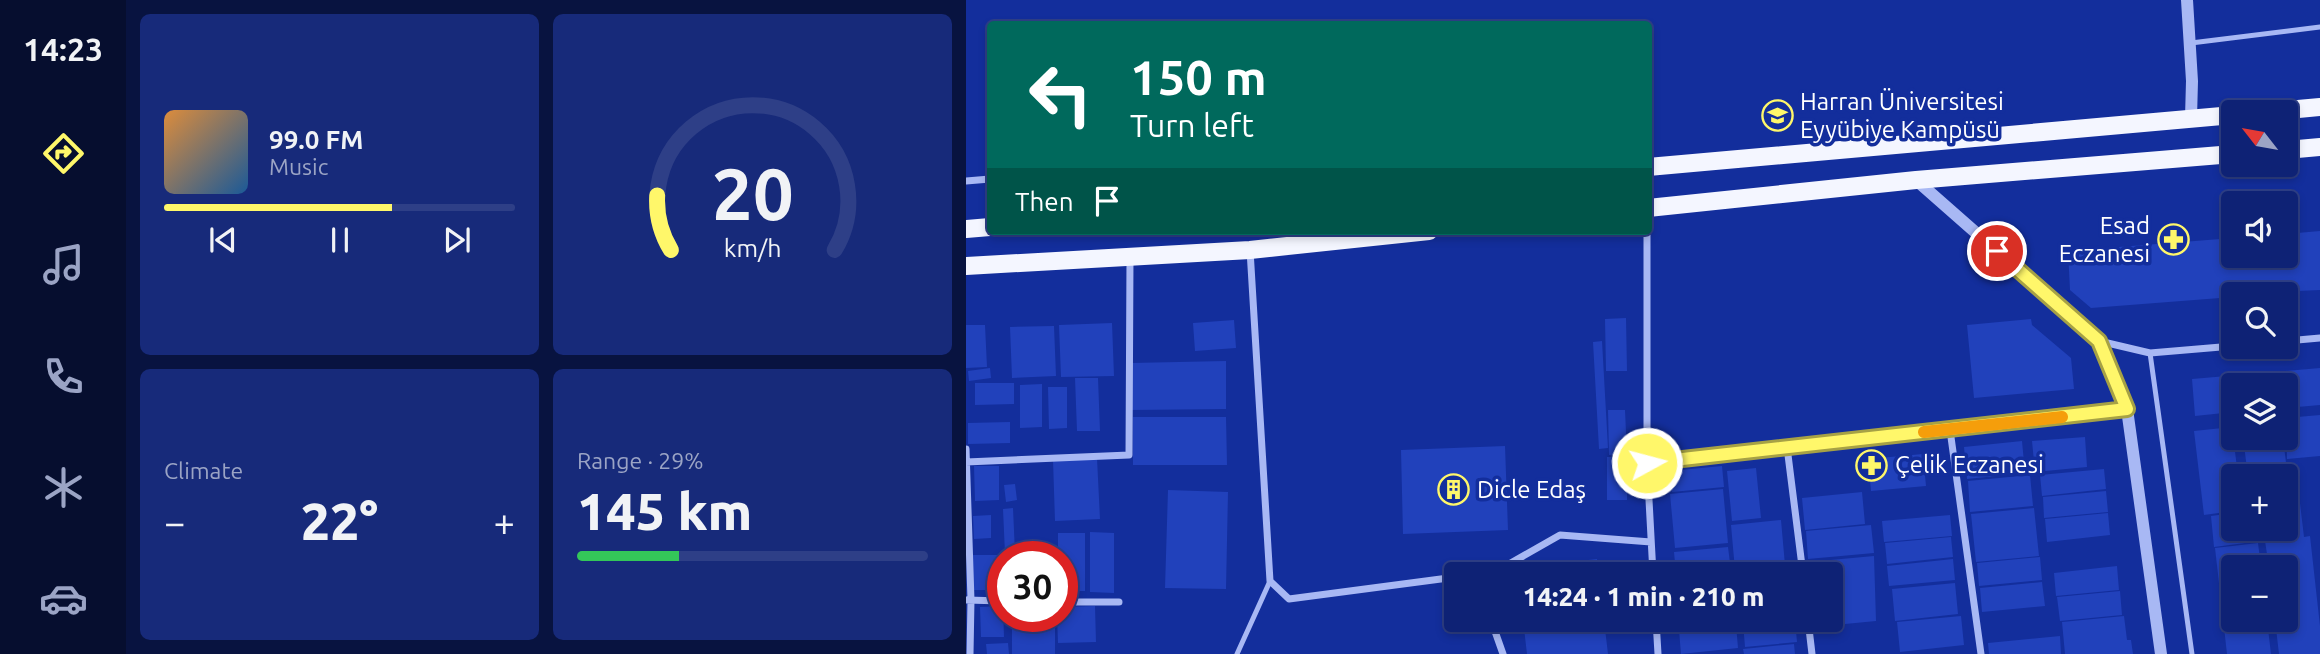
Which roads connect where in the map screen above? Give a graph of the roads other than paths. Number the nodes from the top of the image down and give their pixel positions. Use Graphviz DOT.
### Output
graph roads {
  1 [pos="2187,0"];
  2 [pos="2320,27"];
  3 [pos="2190,44"];
  4 [pos="2320,107"];
  5 [pos="2298,109"];
  6 [pos="2221,116"];
  7 [pos="2191,118"];
  8 [pos="2320,147"];
  9 [pos="2298,149"];
  10 [pos="2221,155"];
  11 [pos="1652,167"];
  12 [pos="987,179"];
  13 [pos="1916,180"];
  14 [pos="966,181"];
  15 [pos="1652,208"];
  16 [pos="987,226"];
  17 [pos="966,229"];
  18 [pos="1391,235"];
  19 [pos="1647,235"];
  20 [pos="1250,250"];
  21 [pos="1130,257"];
  22 [pos="966,266"];
  23 [pos="2320,338"];
  24 [pos="2298,340"];
  25 [pos="2099,341"];
  26 [pos="2221,347"];
  27 [pos="2150,353"];
  28 [pos="2127,409"];
  29 [pos="1950,430"];
  30 [pos="1787,447"];
  31 [pos="966,449"];
  32 [pos="966,461"];
  33 [pos="1647,463"];
  34 [pos="1651,542"];
  35 [pos="1512,562"];
  36 [pos="1652,562"];
  37 [pos="1801,562"];
  38 [pos="1444,579"];
  39 [pos="1270,581"];
  40 [pos="968,600"];
  41 [pos="987,601"];
  42 [pos="1078,601"];
  43 [pos="1119,602"];
  44 [pos="1495,632"];
  45 [pos="1657,632"];
  46 [pos="1809,632"];
  47 [pos="970,654"];
  48 [pos="1237,654"];
  49 [pos="1503,654"];
  50 [pos="1658,654"];
  51 [pos="1812,654"];
  52 [pos="1981,654"];
  53 [pos="2161,654"];
  54 [pos="2192,654"];
  1 -- 3 [label="street"];
  2 -- 3 [label="lane"];
  3 -- 7 [label="street"];
  4 -- 5 [label="main road"];
  6 -- 7 [label="main road"];
  7 -- 11 [label="main road"];
  8 -- 9 [label="main road"];
  10 -- 13 [label="main road"];
  12 -- 14 [label="street"];
  13 -- 15 [label="main road"];
  13 -- 25 [label="street"];
  16 -- 17 [label="main road"];
  18 -- 20 [label="main road"];
  19 -- 33 [label="street"];
  20 -- 21 [label="main road"];
  20 -- 39 [label="street"];
  21 -- 22 [label="main road"];
  21 -- 32 [label="street"];
  23 -- 24 [label="street"];
  25 -- 27 [label="street"];
  25 -- 28 [label="street"];
  26 -- 27 [label="street"];
  27 -- 54 [label="lane"];
  28 -- 29 [label="street"];
  28 -- 53 [label="street"];
  29 -- 30 [label="street"];
  29 -- 52 [label="street"];
  30 -- 33 [label="street"];
  30 -- 37 [label="street"];
  31 -- 32 [label="street"];
  32 -- 40 [label="street"];
  33 -- 34 [label="street"];
  34 -- 35 [label="street"];
  34 -- 36 [label="street"];
  38 -- 39 [label="street"];
  39 -- 48 [label="lane"];
  40 -- 41 [label="street"];
  40 -- 47 [label="street"];
  42 -- 43 [label="street"];
  44 -- 49 [label="street"];
  45 -- 50 [label="street"];
  46 -- 51 [label="street"];
}
